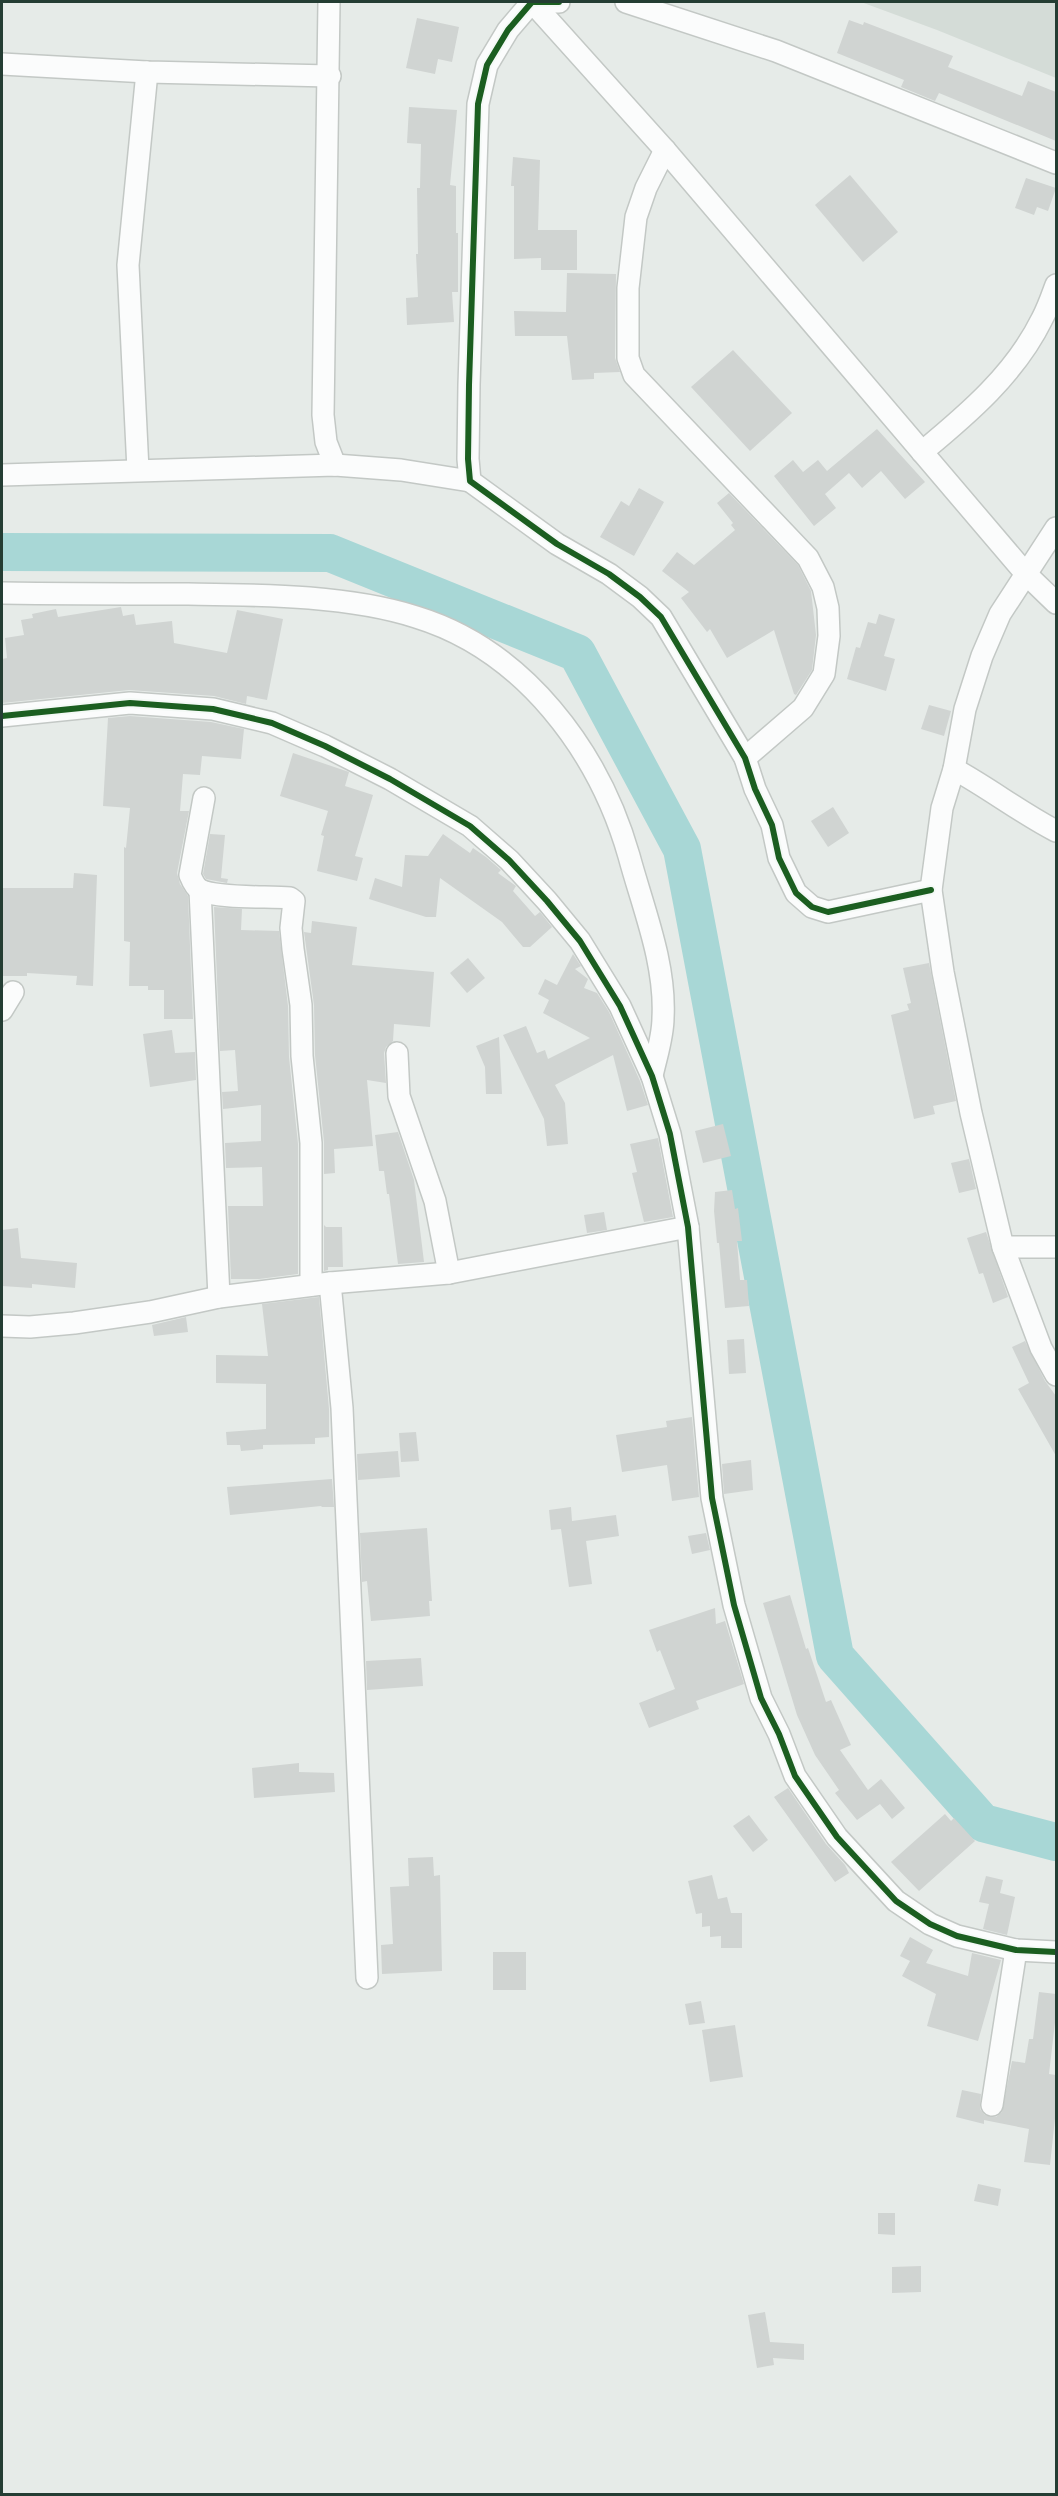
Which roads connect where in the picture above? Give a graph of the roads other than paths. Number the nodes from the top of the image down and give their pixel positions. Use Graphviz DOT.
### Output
graph roads {
  1 [pos="329,2"];
  2 [pos="532,2"];
  3 [pos="559,2"];
  4 [pos="626,2"];
  5 [pos="2,64"];
  6 [pos="147,72"];
  7 [pos="330,76"];
  8 [pos="665,150"];
  9 [pos="1056,164"];
  10 [pos="1056,285"];
  11 [pos="922,452"];
  12 [pos="335,465"];
  13 [pos="138,470"];
  14 [pos="2,474"];
  15 [pos="470,481"];
  16 [pos="1056,528"];
  17 [pos="1026,574"];
  18 [pos="2,593"];
  19 [pos="1056,603"];
  20 [pos="2,716"];
  21 [pos="745,758"];
  22 [pos="954,770"];
  23 [pos="204,798"];
  24 [pos="1056,831"];
  25 [pos="200,890"];
  26 [pos="931,890"];
  27 [pos="397,1053"];
  28 [pos="652,1076"];
  29 [pos="688,1227"];
  30 [pos="1003,1247"];
  31 [pos="1056,1247"];
  32 [pos="449,1273"];
  33 [pos="321,1284"];
  34 [pos="219,1297"];
  35 [pos="2,1326"];
  36 [pos="1056,1375"];
  37 [pos="1016,1950"];
  38 [pos="1056,1952"];
  39 [pos="367,1978"];
  40 [pos="992,2106"];
  1 -- 7 [label="street"];
  2 -- 3 [label="street"];
  2 -- 8 [label="street"];
  2 -- 15 [label="street"];
  4 -- 9 [label="street"];
  5 -- 6 [label="street"];
  6 -- 7 [label="street"];
  6 -- 13 [label="street"];
  7 -- 12 [label="street"];
  8 -- 11 [label="street"];
  8 -- 21 [label="street"];
  10 -- 11 [label="street"];
  11 -- 17 [label="street"];
  12 -- 13 [label="street"];
  12 -- 15 [label="street"];
  13 -- 14 [label="street"];
  15 -- 21 [label="street"];
  16 -- 17 [label="street"];
  17 -- 19 [label="street"];
  17 -- 22 [label="street"];
  18 -- 28 [label="street"];
  20 -- 28 [label="street"];
  21 -- 26 [label="street"];
  22 -- 24 [label="street"];
  22 -- 26 [label="street"];
  23 -- 25 [label="street"];
  25 -- 33 [label="street"];
  25 -- 34 [label="street"];
  26 -- 30 [label="street"];
  27 -- 32 [label="street"];
  28 -- 29 [label="street"];
  29 -- 32 [label="street"];
  29 -- 37 [label="street"];
  30 -- 31 [label="street"];
  30 -- 36 [label="street"];
  32 -- 33 [label="street"];
  33 -- 34 [label="street"];
  33 -- 39 [label="street"];
  34 -- 35 [label="street"];
  37 -- 38 [label="street"];
  37 -- 40 [label="street"];
}
